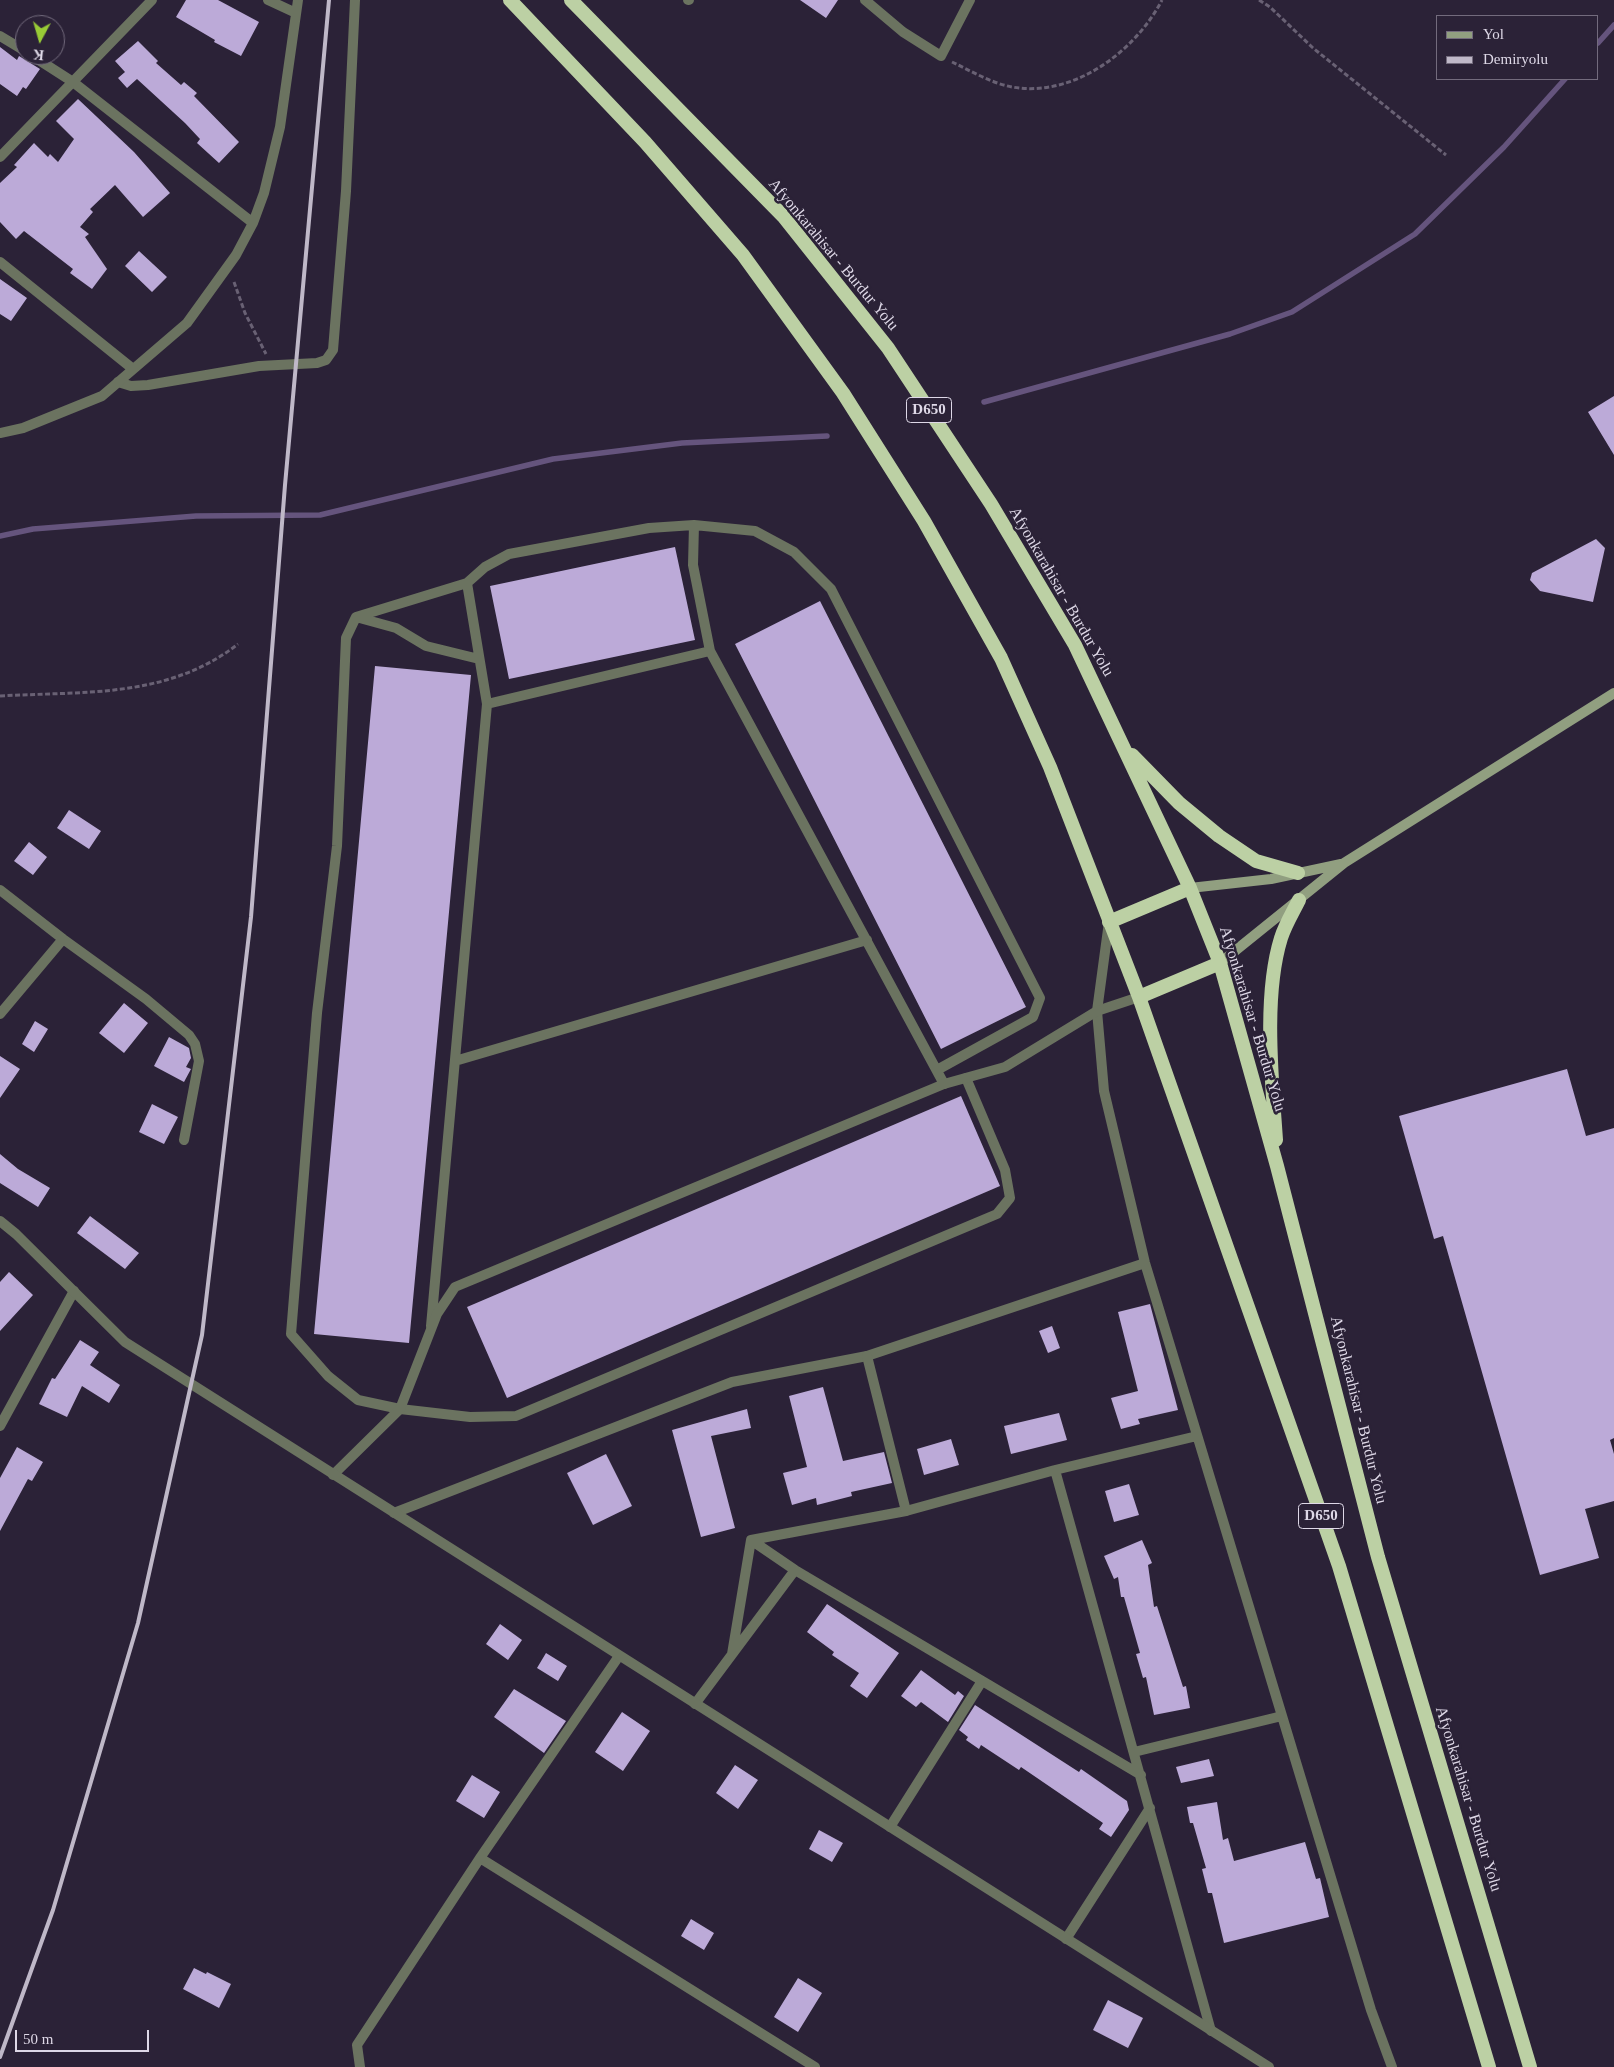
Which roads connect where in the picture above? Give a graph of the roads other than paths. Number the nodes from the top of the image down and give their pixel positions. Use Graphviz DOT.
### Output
graph roads {
  1 [pos="152,0"];
  2 [pos="268,0"];
  3 [pos="298,0"];
  4 [pos="355,0"];
  5 [pos="510,0"];
  6 [pos="571,0"];
  7 [pos="865,0"];
  8 [pos="970,0"];
  9 [pos="296,13"];
  10 [pos="0,36"];
  11 [pos="15,45"];
  12 [pos="47,65"];
  13 [pos="73,82"];
  14 [pos="0,158"];
  15 [pos="253,223"];
  16 [pos="0,262"];
  17 [pos="133,370"];
  18 [pos="118,382"];
  19 [pos="0,434"];
  20 [pos="694,525"];
  21 [pos="467,582"];
  22 [pos="356,618"];
  23 [pos="710,651"];
  24 [pos="479,659"];
  25 [pos="1614,693"];
  26 [pos="487,704"];
  27 [pos="1125,748"];
  28 [pos="1344,863"];
  29 [pos="1298,873"];
  30 [pos="1190,888"];
  31 [pos="0,890"];
  32 [pos="1298,900"];
  33 [pos="1109,922"];
  34 [pos="63,939"];
  35 [pos="867,940"];
  36 [pos="1220,963"];
  37 [pos="1139,997"];
  38 [pos="1097,1010"];
  39 [pos="0,1014"];
  40 [pos="455,1061"];
  41 [pos="937,1070"];
  42 [pos="966,1078"];
  43 [pos="944,1084"];
  44 [pos="184,1140"];
  45 [pos="1277,1166"];
  46 [pos="0,1221"];
  47 [pos="1145,1263"];
  48 [pos="74,1291"];
  49 [pos="430,1333"];
  50 [pos="867,1356"];
  51 [pos="400,1410"];
  52 [pos="0,1426"];
  53 [pos="1197,1436"];
  54 [pos="1055,1470"];
  55 [pos="333,1475"];
  56 [pos="906,1511"];
  57 [pos="394,1513"];
  58 [pos="751,1540"];
  59 [pos="795,1570"];
  60 [pos="732,1654"];
  61 [pos="619,1656"];
  62 [pos="982,1681"];
  63 [pos="695,1704"];
  64 [pos="1282,1716"];
  65 [pos="1134,1752"];
  66 [pos="1141,1775"];
  67 [pos="1150,1808"];
  68 [pos="890,1827"];
  69 [pos="480,1858"];
  70 [pos="1066,1938"];
  71 [pos="1211,2030"];
  72 [pos="360,2067"];
  73 [pos="815,2067"];
  74 [pos="1269,2067"];
  75 [pos="1392,2067"];
  76 [pos="1489,2067"];
  77 [pos="1530,2067"];
  1 -- 13 [label="street"];
  2 -- 9 [label="street"];
  3 -- 9 [label="street"];
  4 -- 18 [label="street"];
  5 -- 33 [label="highway, D650"];
  6 -- 27 [label="highway, Afyonkarahisar - Burdur Yolu / D650"];
  7 -- 8 [label="street"];
  9 -- 15 [label="street"];
  10 -- 11 [label="street"];
  12 -- 13 [label="street"];
  13 -- 14 [label="street"];
  13 -- 15 [label="street"];
  15 -- 17 [label="street"];
  16 -- 17 [label="street"];
  17 -- 18 [label="street"];
  18 -- 19 [label="street"];
  20 -- 21 [label="street"];
  20 -- 23 [label="street"];
  20 -- 41 [label="street"];
  21 -- 22 [label="street"];
  21 -- 24 [label="street"];
  22 -- 24 [label="street"];
  22 -- 51 [label="street"];
  23 -- 26 [label="street"];
  23 -- 35 [label="street"];
  24 -- 26 [label="street"];
  25 -- 28 [label="main road"];
  26 -- 40 [label="street"];
  27 -- 29 [label="highway"];
  27 -- 30 [label="highway, Afyonkarahisar - Burdur Yolu / D650"];
  28 -- 29 [label="main road"];
  28 -- 32 [label="main road"];
  29 -- 30 [label="main road"];
  30 -- 33 [label="highway"];
  30 -- 36 [label="highway, Afyonkarahisar - Burdur Yolu / D650"];
  31 -- 34 [label="street"];
  32 -- 36 [label="main road"];
  32 -- 45 [label="highway"];
  33 -- 37 [label="highway, D650"];
  33 -- 38 [label="street"];
  34 -- 39 [label="street"];
  34 -- 44 [label="street"];
  35 -- 40 [label="street"];
  35 -- 41 [label="street"];
  36 -- 37 [label="highway"];
  36 -- 45 [label="highway, Afyonkarahisar - Burdur Yolu / D650"];
  37 -- 38 [label="street"];
  37 -- 76 [label="highway, D650"];
  38 -- 42 [label="street"];
  38 -- 47 [label="street"];
  40 -- 49 [label="street"];
  41 -- 43 [label="street"];
  42 -- 43 [label="street"];
  42 -- 51 [label="street"];
  43 -- 49 [label="street"];
  45 -- 77 [label="highway, Afyonkarahisar - Burdur Yolu / D650"];
  46 -- 48 [label="street"];
  47 -- 50 [label="street"];
  47 -- 53 [label="street"];
  48 -- 52 [label="street"];
  48 -- 55 [label="street"];
  49 -- 51 [label="street"];
  50 -- 56 [label="street"];
  50 -- 57 [label="street"];
  51 -- 55 [label="street"];
  53 -- 54 [label="street"];
  53 -- 64 [label="street"];
  54 -- 56 [label="street"];
  54 -- 65 [label="street"];
  55 -- 57 [label="street"];
  56 -- 58 [label="street"];
  57 -- 61 [label="street"];
  58 -- 59 [label="street"];
  58 -- 60 [label="street"];
  59 -- 60 [label="street"];
  59 -- 62 [label="street"];
  60 -- 63 [label="street"];
  61 -- 63 [label="street"];
  61 -- 69 [label="street"];
  62 -- 66 [label="street"];
  62 -- 68 [label="street"];
  63 -- 68 [label="street"];
  64 -- 65 [label="street"];
  64 -- 75 [label="street"];
  65 -- 66 [label="street"];
  66 -- 67 [label="street"];
  67 -- 70 [label="street"];
  67 -- 71 [label="street"];
  68 -- 70 [label="street"];
  69 -- 72 [label="street"];
  69 -- 73 [label="street"];
  70 -- 71 [label="street"];
  71 -- 74 [label="street"];
}
